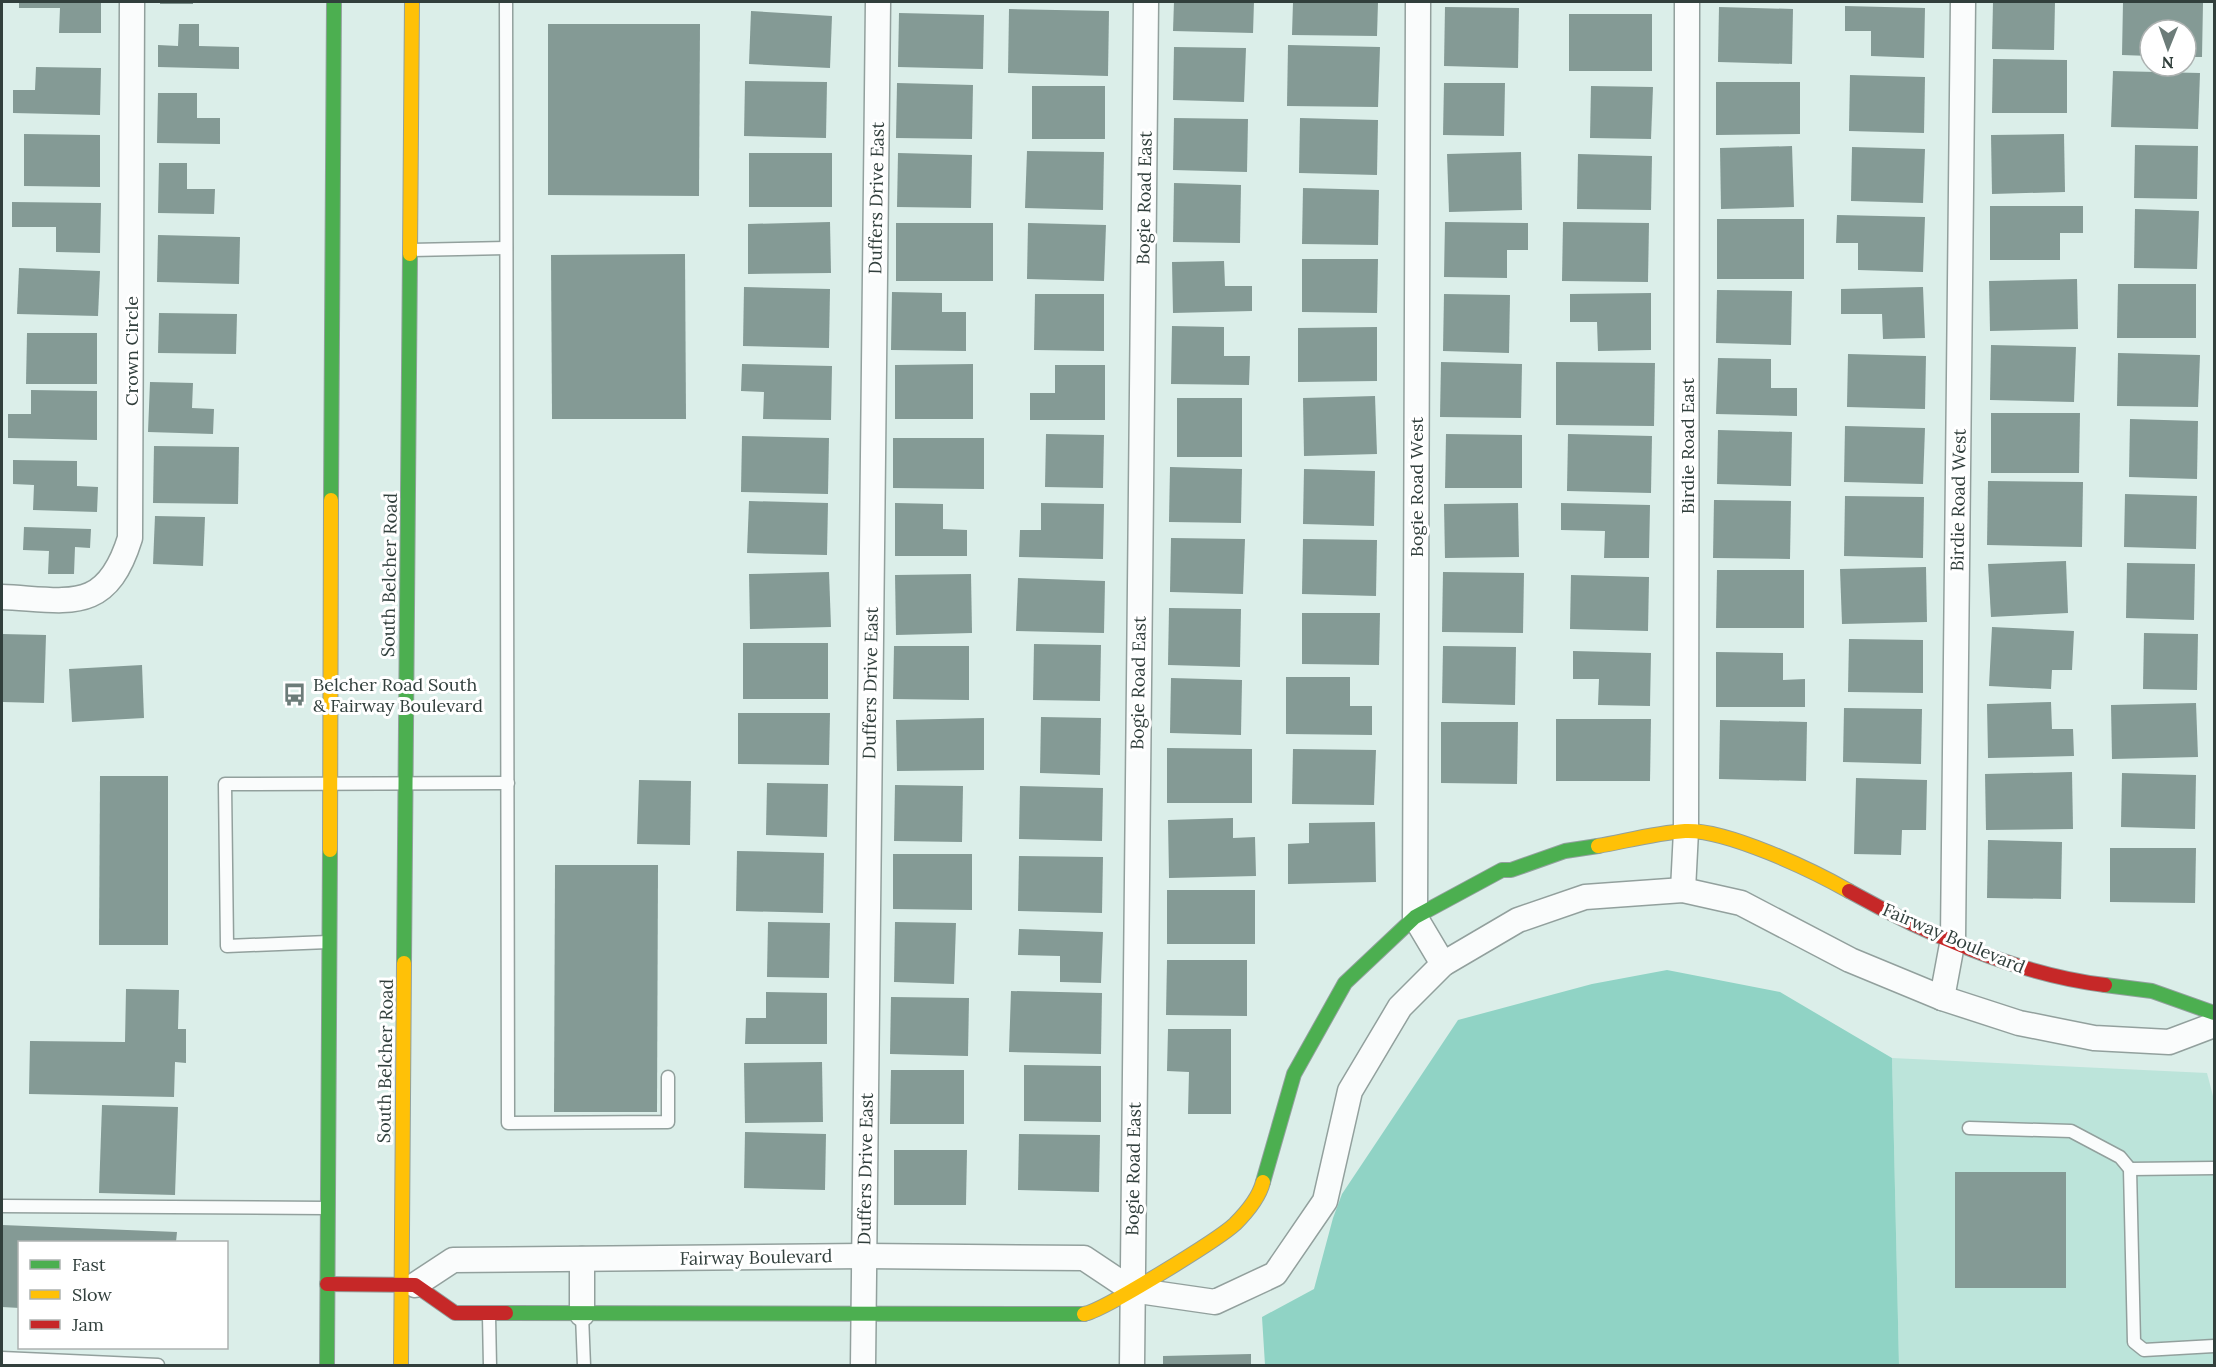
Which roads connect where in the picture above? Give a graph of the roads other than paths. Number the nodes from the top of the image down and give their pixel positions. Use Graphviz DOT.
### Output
graph roads {
  1 [pos="132,2"];
  2 [pos="334,2"];
  3 [pos="412,2"];
  4 [pos="506,2"];
  5 [pos="878,2"];
  6 [pos="1146,2"];
  7 [pos="1418,2"];
  8 [pos="1687,2"];
  9 [pos="1963,2"];
  10 [pos="507,248"];
  11 [pos="410,250"];
  12 [pos="2,597"];
  13 [pos="330,782"];
  14 [pos="405,783"];
  15 [pos="508,783"];
  16 [pos="1686,831"];
  17 [pos="1683,890"];
  18 [pos="1415,917"];
  19 [pos="1953,939"];
  20 [pos="329,942"];
  21 [pos="1443,964"];
  22 [pos="1942,998"];
  23 [pos="2214,1013"];
  24 [pos="2214,1025"];
  25 [pos="668,1077"];
  26 [pos="1969,1128"];
  27 [pos="2214,1168"];
  28 [pos="2130,1169"];
  29 [pos="2,1206"];
  30 [pos="327,1208"];
  31 [pos="864,1256"];
  32 [pos="582,1259"];
  33 [pos="327,1284"];
  34 [pos="408,1285"];
  35 [pos="1132,1290"];
  36 [pos="863,1313"];
  37 [pos="489,1314"];
  38 [pos="582,1314"];
  39 [pos="2214,1346"];
  40 [pos="2,1358"];
  41 [pos="158,1365"];
  42 [pos="327,1365"];
  43 [pos="401,1365"];
  44 [pos="490,1365"];
  45 [pos="584,1365"];
  46 [pos="863,1365"];
  47 [pos="1132,1365"];
  1 -- 12 [label="street, Crown Circle"];
  2 -- 13 [label="main road"];
  3 -- 11 [label="main road, South Belcher Road"];
  4 -- 10 [label="lane"];
  5 -- 31 [label="street, Duffers Drive East"];
  6 -- 35 [label="street, Bogie Road East"];
  7 -- 18 [label="street, Bogie Road West"];
  8 -- 16 [label="street, Birdie Road East"];
  9 -- 19 [label="street, Birdie Road West"];
  10 -- 11 [label="lane"];
  10 -- 15 [label="lane"];
  11 -- 14 [label="main road, South Belcher Road"];
  13 -- 14 [label="lane"];
  13 -- 20 [label="main road"];
  13 -- 20 [label="lane"];
  14 -- 15 [label="lane"];
  14 -- 34 [label="main road, South Belcher Road"];
  15 -- 25 [label="lane"];
  16 -- 17 [label="street, Birdie Road East"];
  16 -- 18 [label="main road, Fairway Boulevard"];
  16 -- 19 [label="main road, Fairway Boulevard"];
  17 -- 21 [label="street, Fairway Boulevard"];
  17 -- 22 [label="street, Fairway Boulevard"];
  18 -- 21 [label="street"];
  18 -- 35 [label="main road, Fairway Boulevard"];
  19 -- 22 [label="street, Birdie Road West"];
  19 -- 23 [label="main road, Fairway Boulevard"];
  20 -- 30 [label="main road"];
  21 -- 35 [label="street, Fairway Boulevard"];
  22 -- 24 [label="street, Fairway Boulevard"];
  26 -- 28 [label="lane"];
  27 -- 28 [label="lane"];
  28 -- 39 [label="lane"];
  29 -- 30 [label="lane"];
  30 -- 33 [label="main road"];
  31 -- 32 [label="street, Fairway Boulevard"];
  31 -- 35 [label="street, Fairway Boulevard"];
  31 -- 36 [label="street, Duffers Drive East"];
  32 -- 34 [label="street, Fairway Boulevard"];
  32 -- 38 [label="street"];
  33 -- 34 [label="main road"];
  33 -- 42 [label="main road"];
  34 -- 37 [label="main road, Fairway Boulevard"];
  34 -- 43 [label="main road, South Belcher Road"];
  35 -- 36 [label="main road, Fairway Boulevard"];
  35 -- 47 [label="street, Bogie Road East"];
  36 -- 38 [label="main road, Fairway Boulevard"];
  36 -- 46 [label="street, Duffers Drive East"];
  37 -- 38 [label="main road, Fairway Boulevard"];
  37 -- 44 [label="lane"];
  38 -- 45 [label="lane"];
  40 -- 41 [label="lane"];
}
